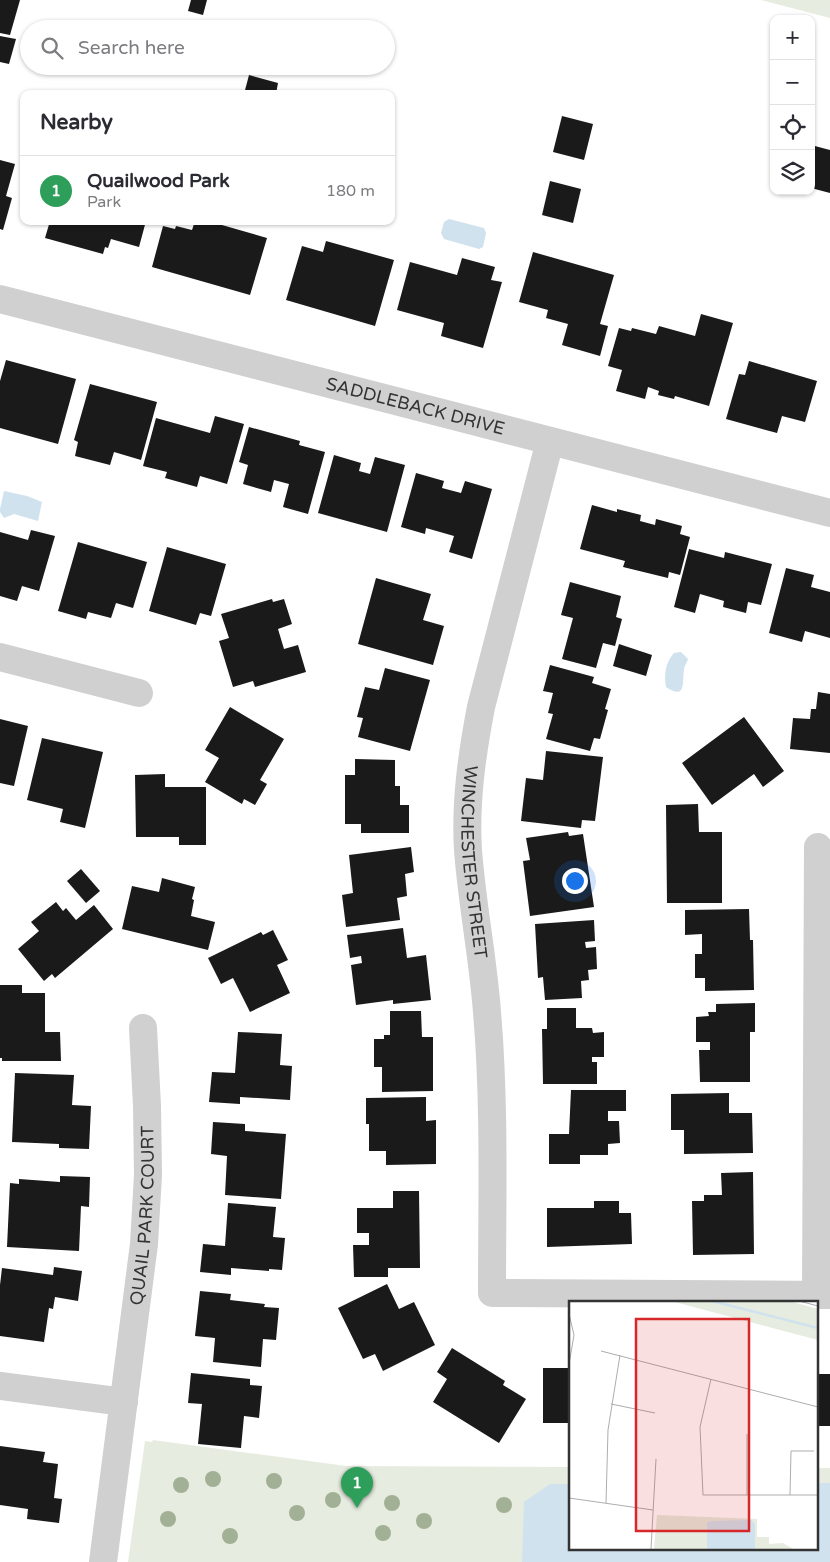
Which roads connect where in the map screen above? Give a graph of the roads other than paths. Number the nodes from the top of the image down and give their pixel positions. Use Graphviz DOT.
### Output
graph roads {
  1 [pos="0,299"];
  2 [pos="550,441"];
  3 [pos="830,514"];
  4 [pos="0,658"];
  5 [pos="139,693"];
  6 [pos="818,847"];
  7 [pos="143,1028"];
  8 [pos="823,1295"];
  9 [pos="0,1386"];
  10 [pos="124,1402"];
  11 [pos="103,1562"];
  1 -- 2 [label="street, SADDLEBACK DRIVE"];
  2 -- 3 [label="street, SADDLEBACK DRIVE"];
  2 -- 8 [label="street, WINCHESTER STREET"];
  4 -- 5 [label="street"];
  6 -- 8 [label="street"];
  7 -- 10 [label="street, QUAIL PARK COURT"];
  9 -- 10 [label="street"];
  10 -- 11 [label="street, QUAIL PARK COURT"];
}
